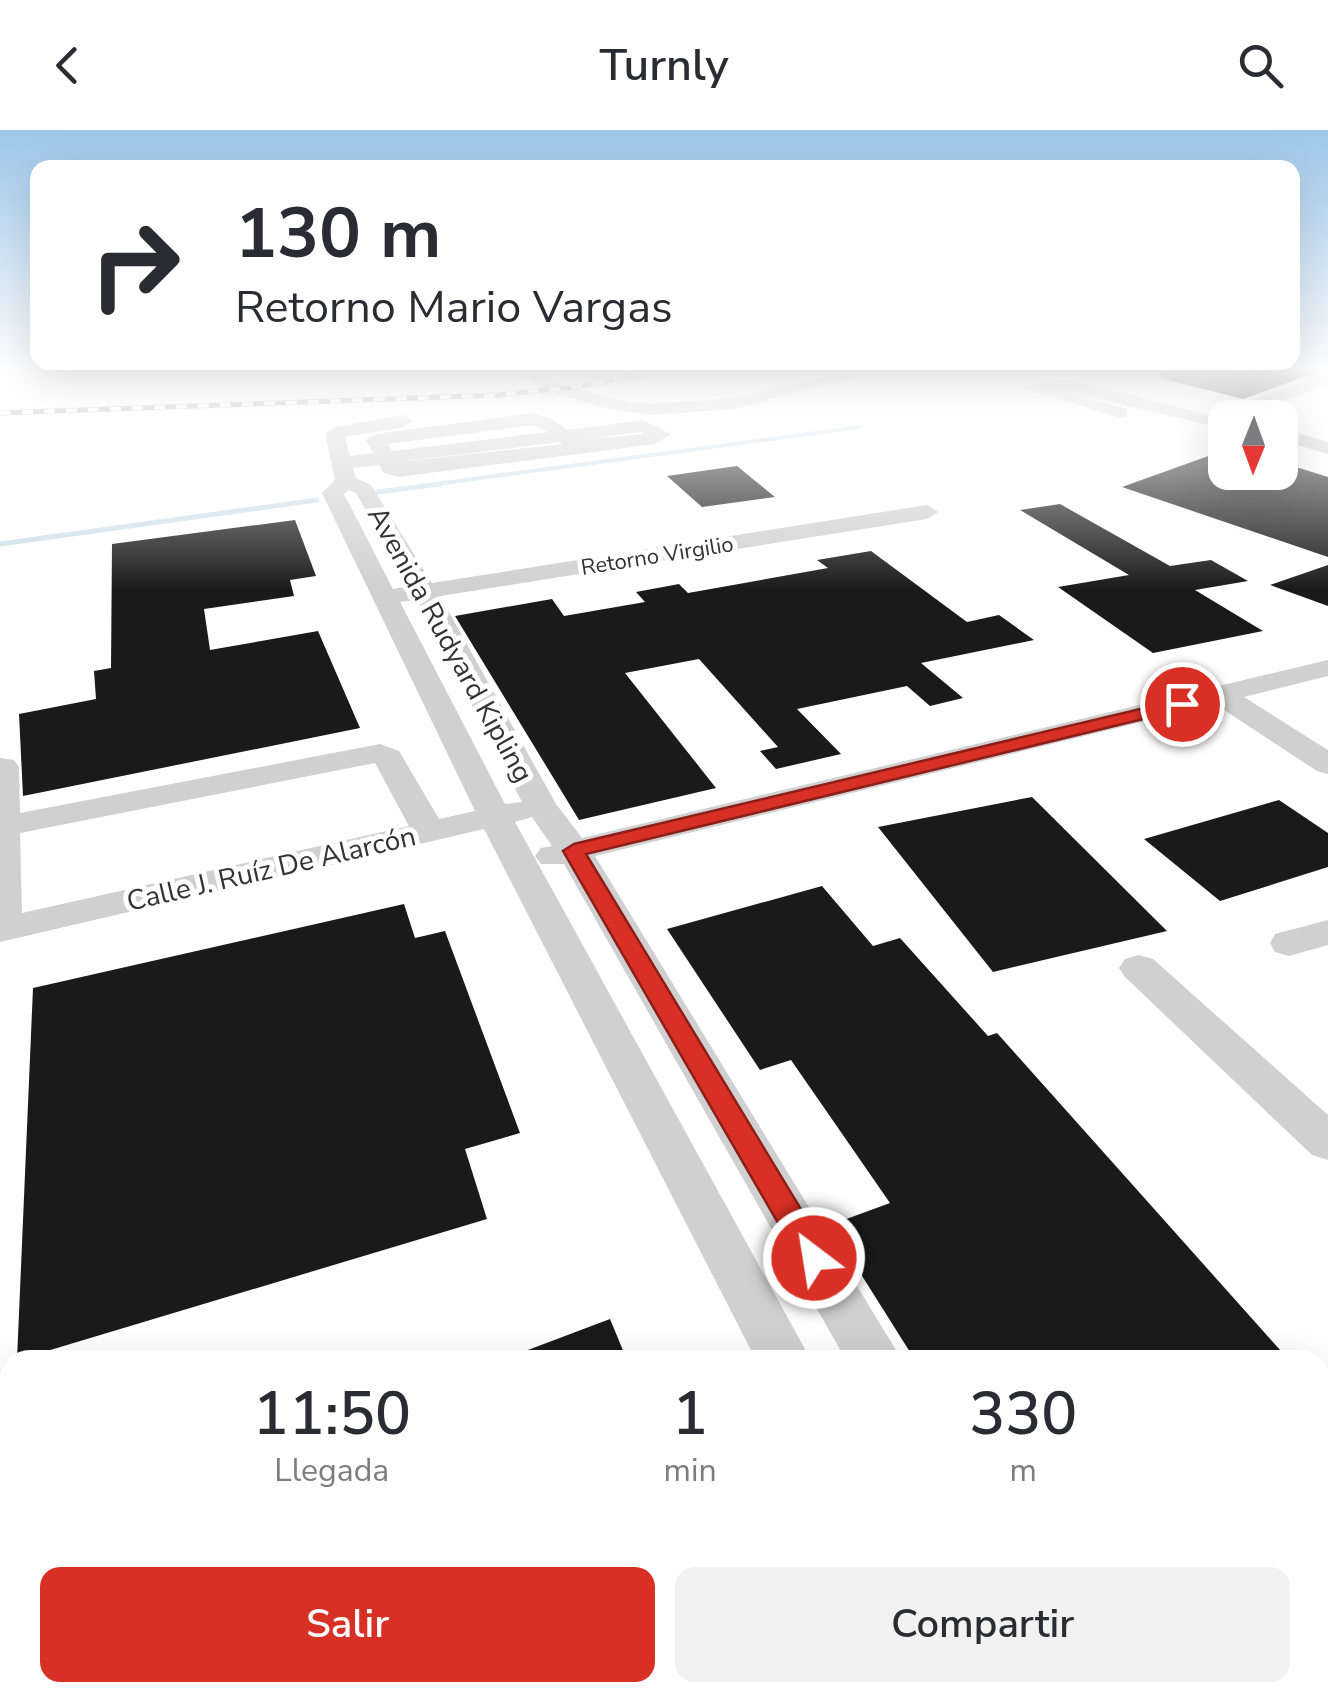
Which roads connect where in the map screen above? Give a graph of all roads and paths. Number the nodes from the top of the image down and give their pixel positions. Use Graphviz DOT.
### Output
graph roads {
  1 [pos="336,443"];
  2 [pos="378,443"];
  3 [pos="506,443"];
  4 [pos="506,443"];
  5 [pos="493,445"];
  6 [pos="382,452"];
  7 [pos="1298,457"];
  8 [pos="1328,465"];
  9 [pos="351,491"];
  10 [pos="927,512"];
  11 [pos="406,594"];
  12 [pos="1328,668"];
  13 [pos="1220,695"];
  14 [pos="1328,764"];
  15 [pos="3,767"];
  16 [pos="541,806"];
  17 [pos="495,817"];
  18 [pos="4,826"];
  19 [pos="429,832"];
  20 [pos="574,851"];
  21 [pos="521,865"];
  22 [pos="2,930"];
  23 [pos="1328,932"];
  24 [pos="1289,943"];
  25 [pos="1139,968"];
  26 [pos="1328,1142"];
  27 [pos="779,1350"];
  28 [pos="868,1350"];
  1 -- 9 [label="street"];
  2 -- 6 [label="street"];
  3 -- 5 [label="street"];
  4 -- 5 [label="street"];
  5 -- 6 [label="street"];
  5 -- 6 [label="street"];
  6 -- 9 [label="street"];
  7 -- 8 [label="street"];
  9 -- 11 [label="street, Avenida Rudyard Kipling"];
  10 -- 11 [label="street, Retorno Virgilio"];
  11 -- 16 [label="street, Avenida Rudyard Kipling"];
  11 -- 17 [label="street, Avenida Rudyard Kipling"];
  12 -- 13 [label="street"];
  13 -- 14 [label="street"];
  13 -- 20 [label="street"];
  15 -- 18 [label="street"];
  16 -- 17 [label="street, Calle J. Ruíz De Alarcón"];
  16 -- 20 [label="street, Avenida Rudyard Kipling"];
  17 -- 19 [label="street, Calle J. Ruíz De Alarcón"];
  17 -- 21 [label="street, Avenida Rudyard Kipling"];
  18 -- 19 [label="street"];
  18 -- 22 [label="street"];
  19 -- 22 [label="street, Calle J. Ruíz De Alarcón"];
  20 -- 21 [label="street"];
  20 -- 28 [label="street, Avenida Rudyard Kipling"];
  21 -- 27 [label="street, Avenida Rudyard Kipling"];
  23 -- 24 [label="street"];
  25 -- 26 [label="street"];
}
